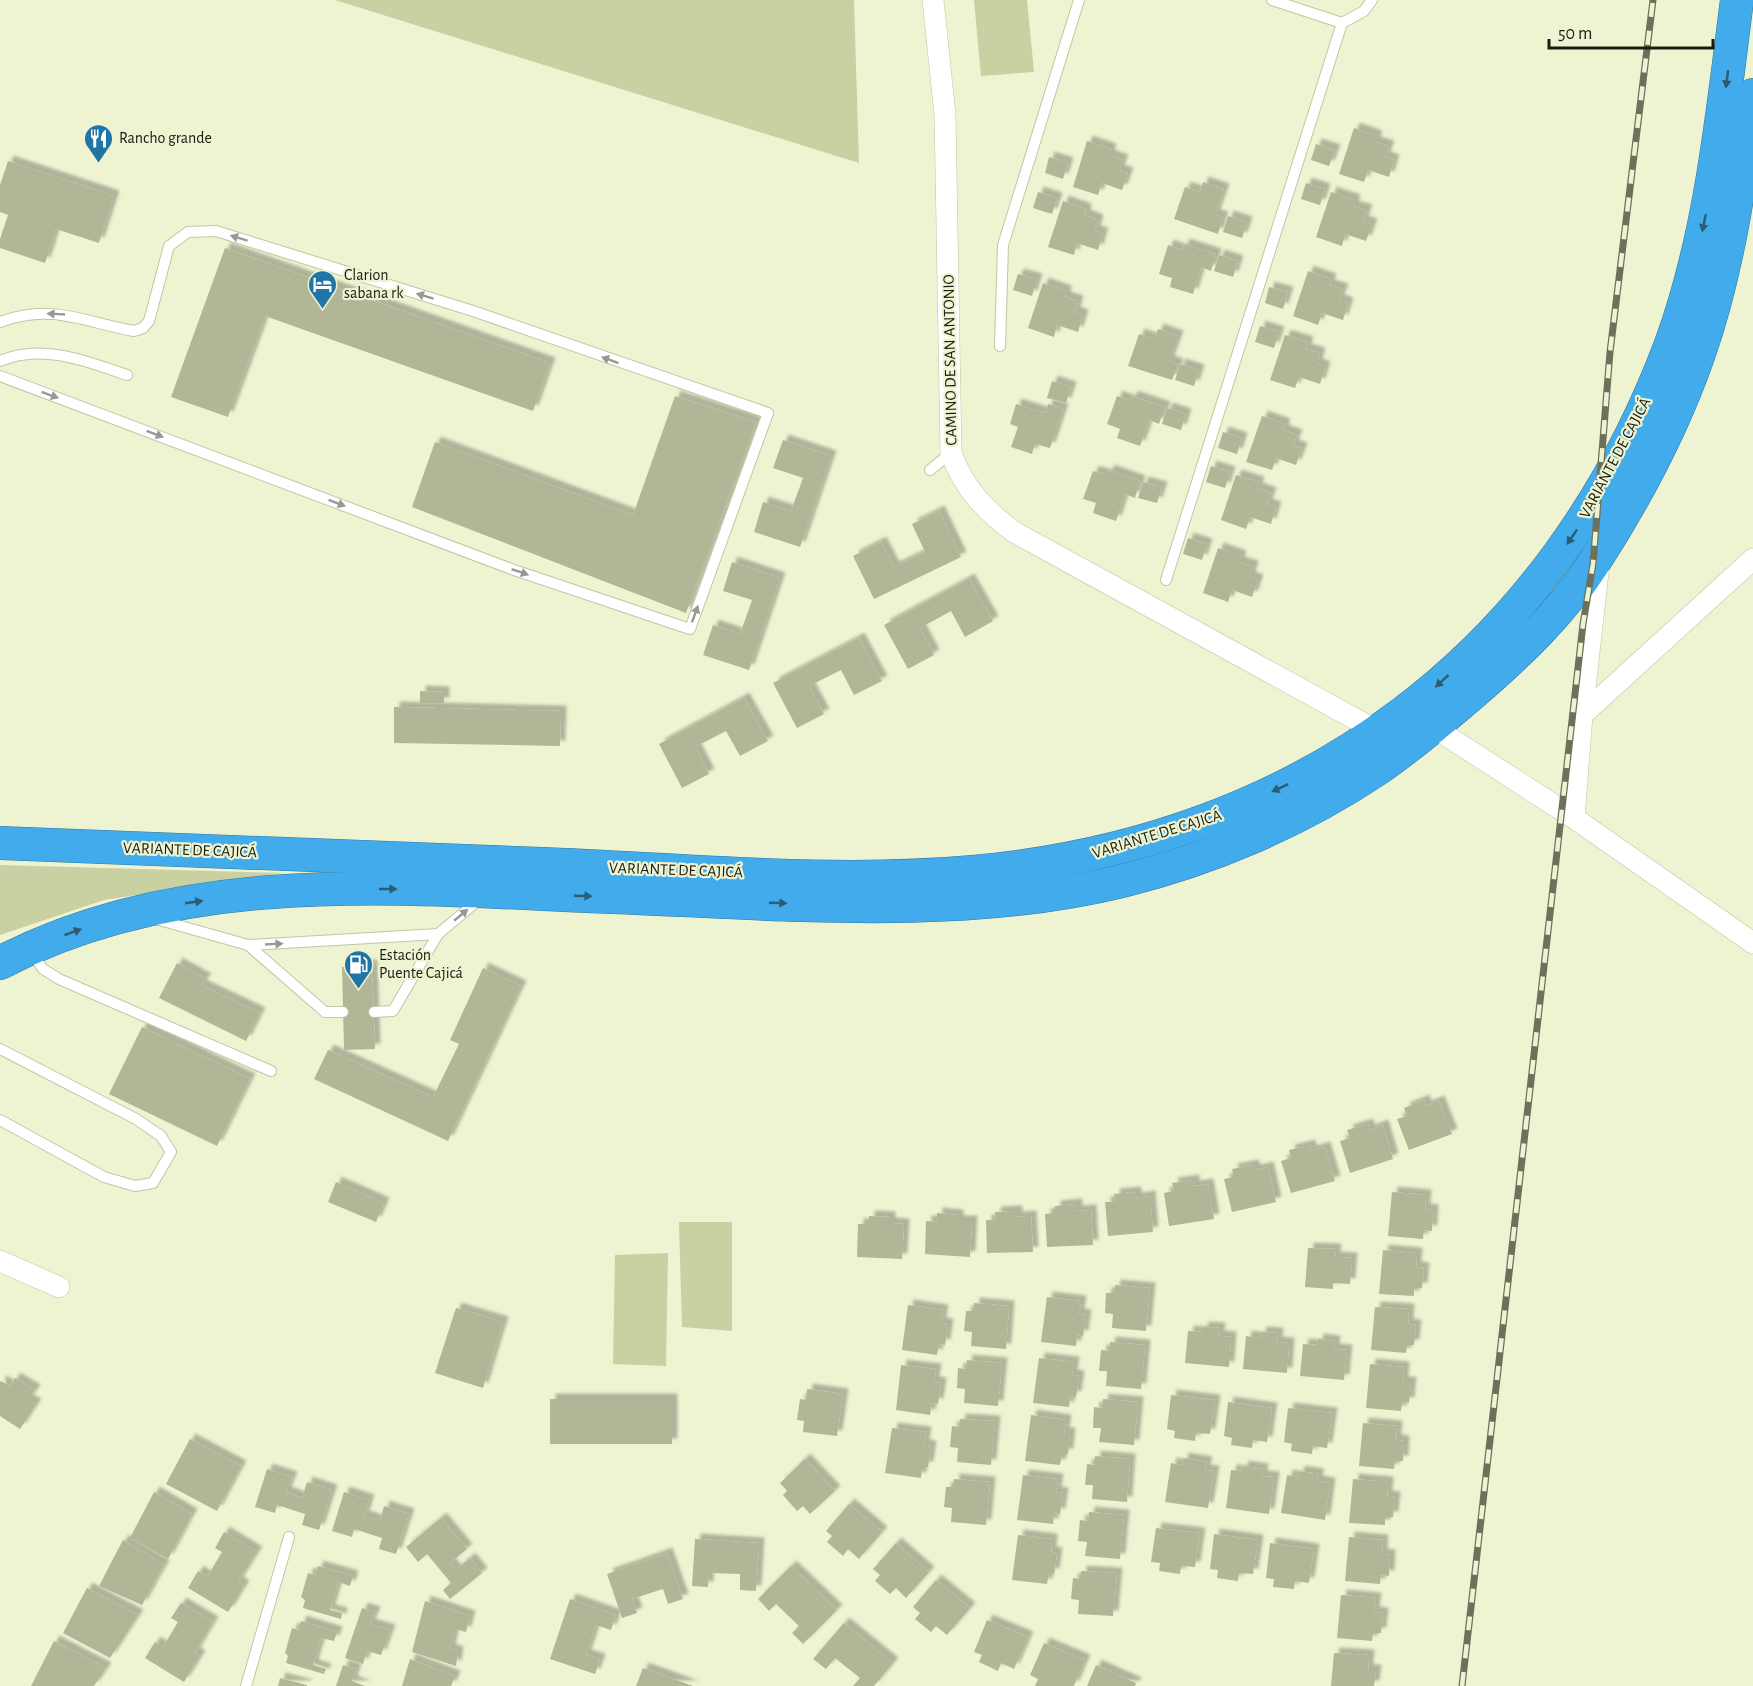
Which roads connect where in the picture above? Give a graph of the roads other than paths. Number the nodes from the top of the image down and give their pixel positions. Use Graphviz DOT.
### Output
graph roads {
  1 [pos="933,0"];
  2 [pos="1079,0"];
  3 [pos="1272,0"];
  4 [pos="1372,0"];
  5 [pos="1737,0"];
  6 [pos="1342,23"];
  7 [pos="1753,95"];
  8 [pos="0,322"];
  9 [pos="1000,346"];
  10 [pos="0,361"];
  11 [pos="127,375"];
  12 [pos="0,376"];
  13 [pos="951,453"];
  14 [pos="930,470"];
  15 [pos="1600,550"];
  16 [pos="1753,559"];
  17 [pos="1166,580"];
  18 [pos="1582,715"];
  19 [pos="1433,727"];
  20 [pos="1379,732"];
  21 [pos="1574,818"];
  22 [pos="0,824"];
  23 [pos="0,843"];
  24 [pos="114,847"];
  25 [pos="489,892"];
  26 [pos="136,913"];
  27 [pos="438,934"];
  28 [pos="1753,943"];
  29 [pos="248,945"];
  30 [pos="28,948"];
  31 [pos="0,963"];
  32 [pos="343,1012"];
  33 [pos="374,1012"];
  34 [pos="0,1049"];
  35 [pos="270,1071"];
  36 [pos="0,1120"];
  37 [pos="0,1261"];
  38 [pos="59,1287"];
  39 [pos="289,1537"];
  40 [pos="246,1686"];
  1 -- 13 [label="street, CAMINO DE SAN ANTONIO"];
  2 -- 9 [label="lane"];
  3 -- 6 [label="lane"];
  4 -- 6 [label="lane"];
  5 -- 20 [label="highway, VARIANTE DE CAJICÁ, one-way"];
  6 -- 17 [label="lane"];
  7 -- 15 [label="highway, VARIANTE DE CAJICÁ"];
  12 -- 8 [label="lane, one-way"];
  10 -- 11 [label="lane"];
  13 -- 14 [label="lane"];
  13 -- 20 [label="street, CAMINO DE SAN ANTONIO"];
  15 -- 18 [label="street"];
  15 -- 19 [label="highway, VARIANTE DE CAJICÁ"];
  16 -- 18 [label="street"];
  18 -- 21 [label="street"];
  19 -- 21 [label="street"];
  25 -- 19 [label="highway, VARIANTE DE CAJICÁ, one-way"];
  20 -- 24 [label="highway, VARIANTE DE CAJICÁ, one-way"];
  21 -- 28 [label="street"];
  22 -- 24 [label="highway"];
  23 -- 24 [label="highway, VARIANTE DE CAJICÁ"];
  26 -- 25 [label="highway, VARIANTE DE CAJICÁ, one-way"];
  27 -- 25 [label="lane, one-way"];
  26 -- 29 [label="lane"];
  30 -- 26 [label="highway, VARIANTE DE CAJICÁ, one-way"];
  29 -- 27 [label="lane, one-way"];
  27 -- 33 [label="lane"];
  29 -- 32 [label="lane"];
  30 -- 31 [label="highway, VARIANTE DE CAJICÁ"];
  30 -- 35 [label="lane"];
  34 -- 36 [label="lane"];
  37 -- 38 [label="street"];
  39 -- 40 [label="lane"];
}
